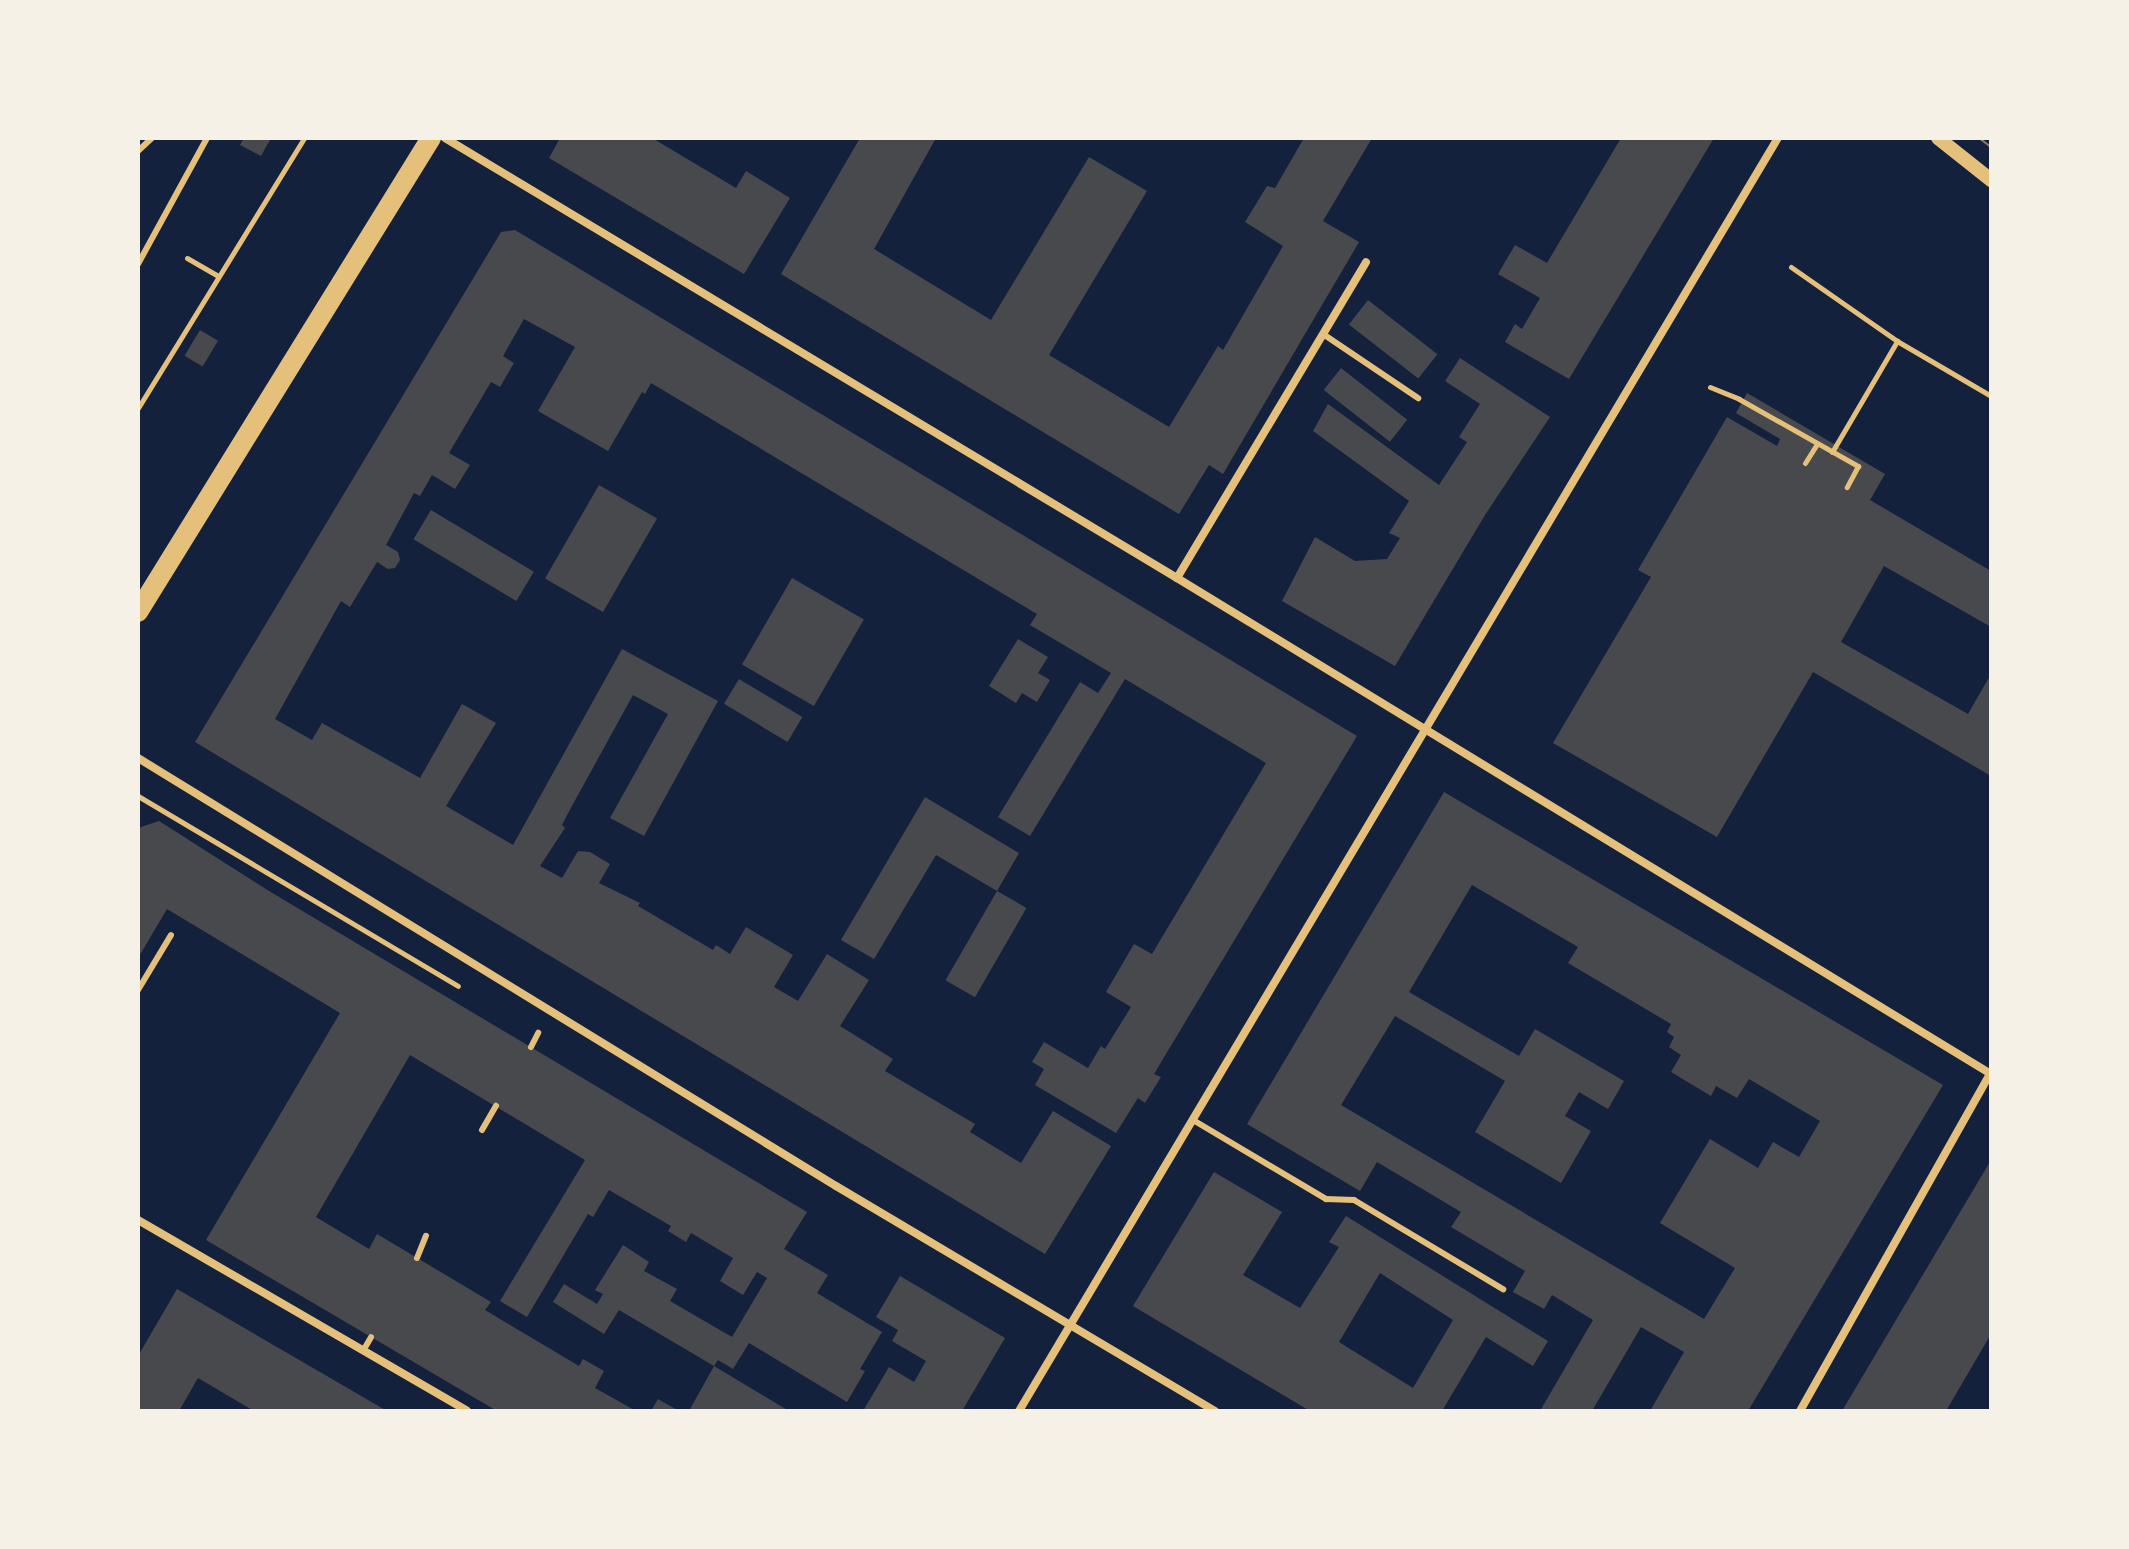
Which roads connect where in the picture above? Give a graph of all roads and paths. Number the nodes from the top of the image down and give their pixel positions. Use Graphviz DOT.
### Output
graph roads {
  1 [pos="152,138"];
  2 [pos="207,138"];
  3 [pos="304,138"];
  4 [pos="431,138"];
  5 [pos="445,138"];
  6 [pos="1778,138"];
  7 [pos="1938,138"];
  8 [pos="138,151"];
  9 [pos="1991,180"];
  10 [pos="187,258"];
  11 [pos="1366,262"];
  12 [pos="138,264"];
  13 [pos="1791,267"];
  14 [pos="217,275"];
  15 [pos="1323,334"];
  16 [pos="1897,341"];
  17 [pos="1710,387"];
  18 [pos="1991,396"];
  19 [pos="1418,398"];
  20 [pos="138,408"];
  21 [pos="1817,444"];
  22 [pos="1832,452"];
  23 [pos="1805,463"];
  24 [pos="1847,487"];
  25 [pos="1177,578"];
  26 [pos="138,612"];
  27 [pos="1427,730"];
  28 [pos="138,758"];
  29 [pos="171,935"];
  30 [pos="138,990"];
  31 [pos="538,1033"];
  32 [pos="531,1047"];
  33 [pos="1991,1073"];
  34 [pos="496,1106"];
  35 [pos="1193,1120"];
  36 [pos="482,1130"];
  37 [pos="138,1220"];
  38 [pos="426,1236"];
  39 [pos="417,1258"];
  40 [pos="1503,1289"];
  41 [pos="1071,1325"];
  42 [pos="371,1337"];
  43 [pos="363,1351"];
  44 [pos="467,1411"];
  45 [pos="1019,1411"];
  46 [pos="1215,1411"];
  47 [pos="1800,1411"];
  1 -- 8 [label="lane"];
  2 -- 12 [label="lane"];
  3 -- 14 [label="path"];
  4 -- 26 [label="main road"];
  5 -- 25 [label="street"];
  6 -- 27 [label="street"];
  7 -- 9 [label="street"];
  10 -- 14 [label="path"];
  11 -- 15 [label="street"];
  13 -- 16 [label="path"];
  14 -- 20 [label="path"];
  15 -- 19 [label="lane"];
  15 -- 25 [label="street"];
  16 -- 18 [label="path"];
  16 -- 22 [label="path"];
  17 -- 21 [label="path"];
  21 -- 22 [label="path"];
  21 -- 23 [label="path"];
  22 -- 24 [label="path"];
  25 -- 27 [label="street"];
  27 -- 33 [label="street"];
  27 -- 35 [label="street"];
  28 -- 41 [label="street"];
  29 -- 30 [label="lane"];
  31 -- 32 [label="lane"];
  33 -- 47 [label="street"];
  34 -- 36 [label="lane"];
  35 -- 40 [label="lane"];
  35 -- 41 [label="street"];
  37 -- 43 [label="street"];
  38 -- 39 [label="lane"];
  41 -- 45 [label="street"];
  41 -- 46 [label="street"];
  42 -- 43 [label="lane"];
  43 -- 44 [label="street"];
}
